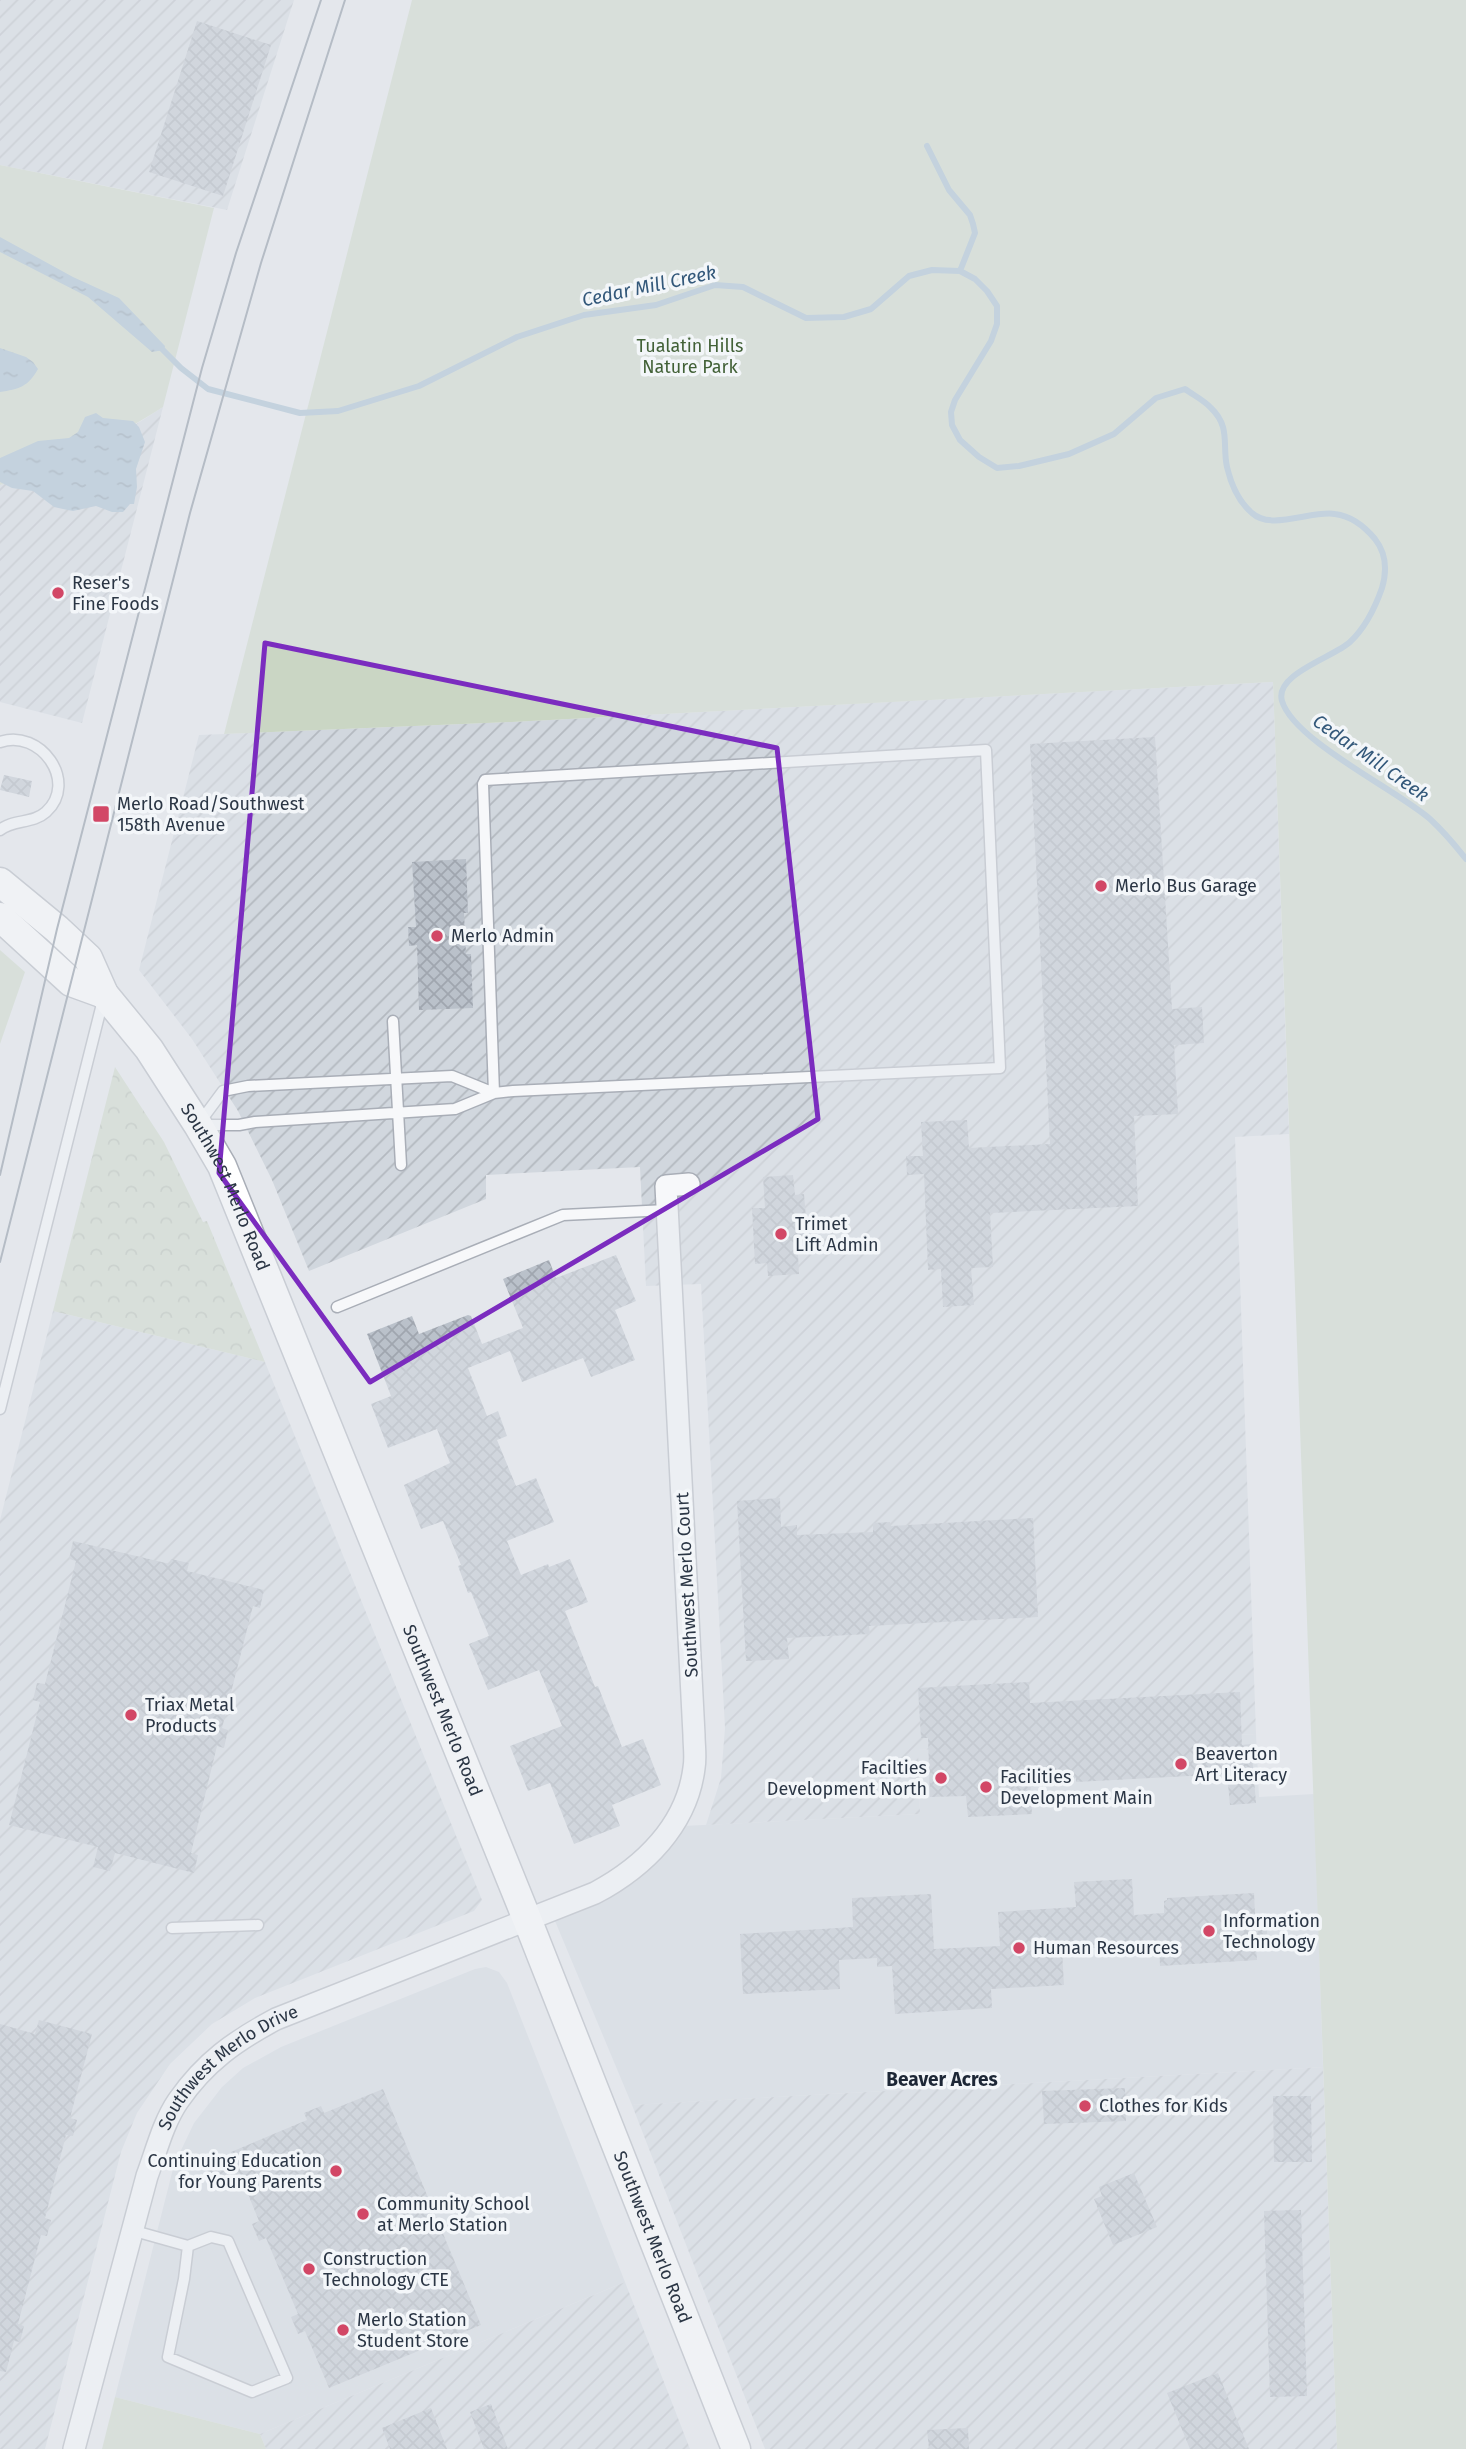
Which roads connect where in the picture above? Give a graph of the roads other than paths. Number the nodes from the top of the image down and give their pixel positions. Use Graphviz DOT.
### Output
graph roads {
  1 [pos="0,742"];
  2 [pos="0,830"];
  3 [pos="0,882"];
  4 [pos="0,917"];
  5 [pos="104,994"];
  6 [pos="393,1021"];
  7 [pos="396,1078"];
  8 [pos="494,1093"];
  9 [pos="397,1112"];
  10 [pos="198,1125"];
  11 [pos="401,1165"];
  12 [pos="689,1184"];
  13 [pos="667,1210"];
  14 [pos="337,1307"];
  15 [pos="0,1409"];
  16 [pos="527,1919"];
  17 [pos="258,1924"];
  18 [pos="172,1928"];
  19 [pos="131,2230"];
  20 [pos="188,2246"];
  21 [pos="74,2449"];
  22 [pos="736,2449"];
  1 -- 2 [label="lane"];
  3 -- 5 [label="street, Southwest Merlo Road"];
  4 -- 5 [label="street"];
  5 -- 10 [label="street, Southwest Merlo Road"];
  5 -- 15 [label="lane"];
  6 -- 7 [label="lane"];
  7 -- 8 [label="lane"];
  7 -- 9 [label="lane"];
  7 -- 10 [label="lane"];
  8 -- 8 [label="lane"];
  8 -- 9 [label="lane"];
  9 -- 10 [label="lane"];
  9 -- 11 [label="lane"];
  10 -- 16 [label="street, Southwest Merlo Road"];
  12 -- 13 [label="street, Southwest Merlo Court"];
  13 -- 14 [label="lane"];
  13 -- 16 [label="street, Southwest Merlo Court"];
  16 -- 19 [label="street, Southwest Merlo Drive"];
  16 -- 22 [label="street, Southwest Merlo Road"];
  17 -- 18 [label="lane"];
  19 -- 20 [label="lane"];
  19 -- 21 [label="street, Southwest Merlo Drive"];
  20 -- 20 [label="lane"];
}
